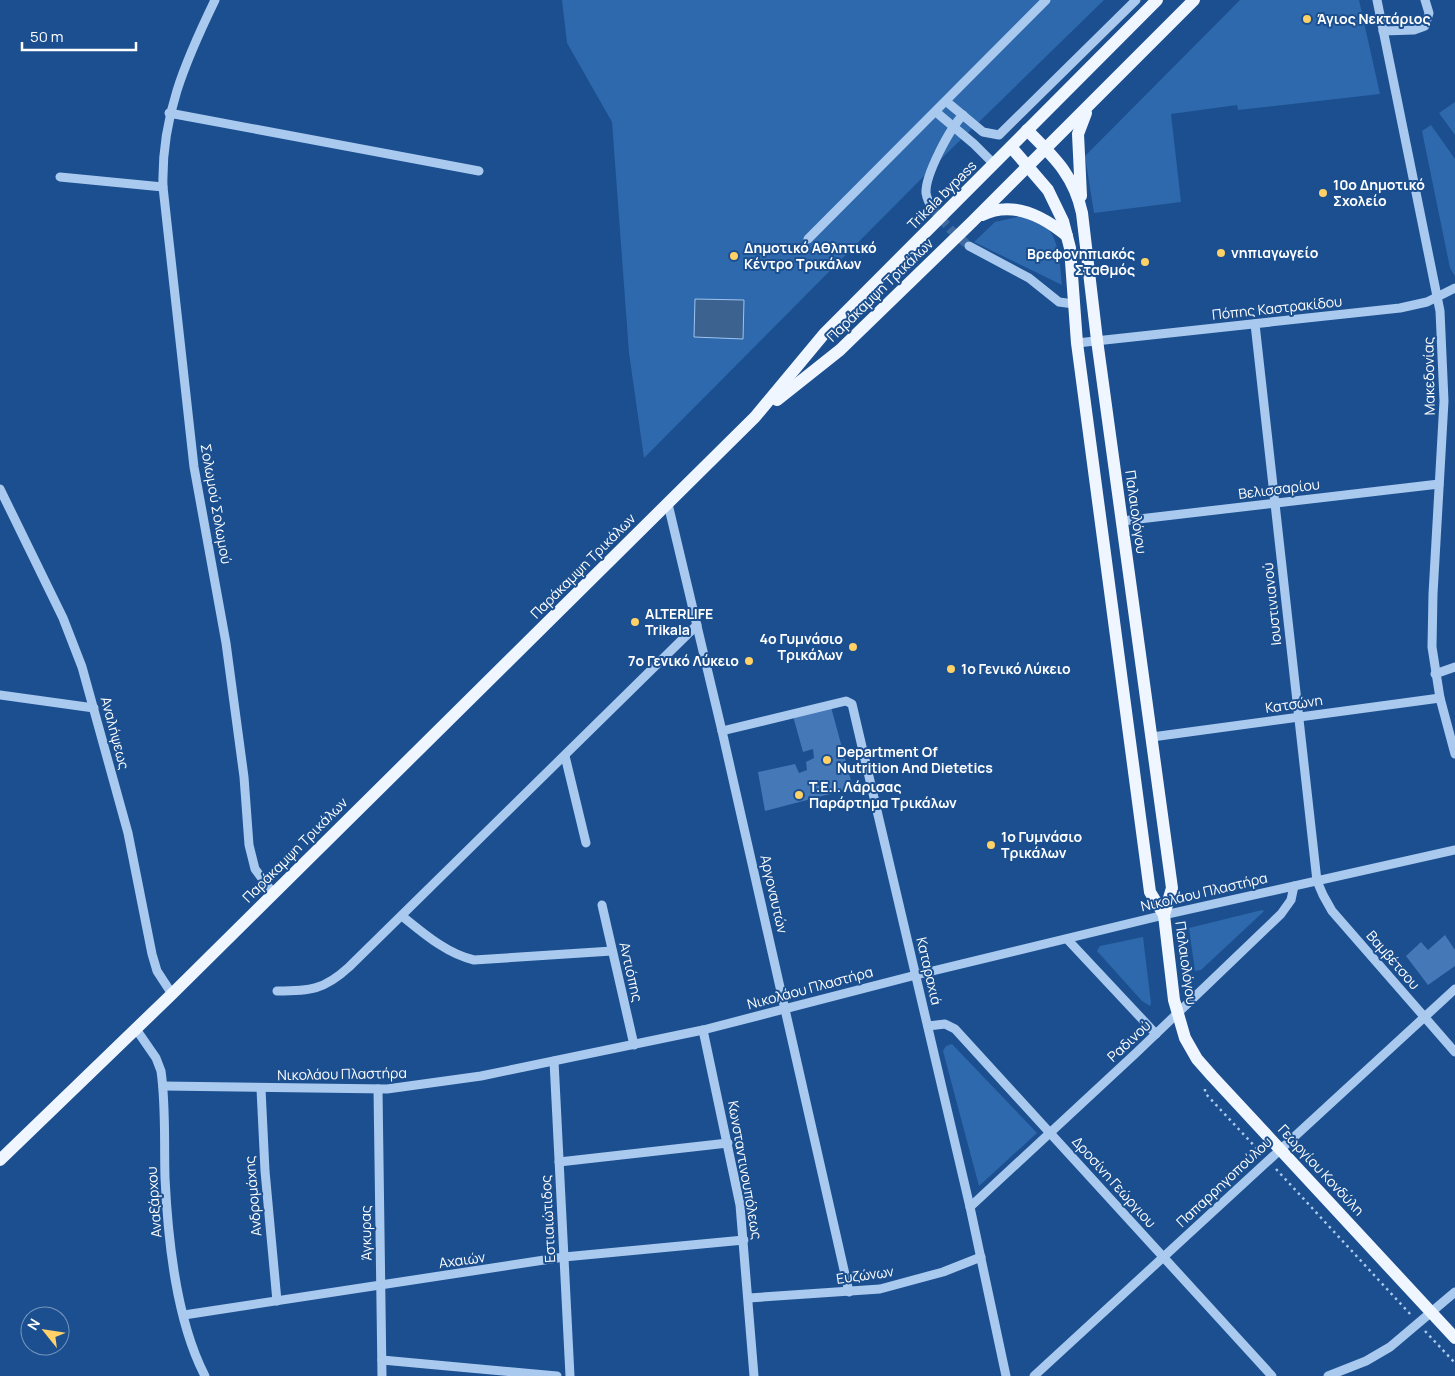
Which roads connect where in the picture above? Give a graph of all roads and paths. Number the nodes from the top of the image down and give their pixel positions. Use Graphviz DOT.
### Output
graph roads {
  1 [pos="214,0"];
  2 [pos="1046,0"];
  3 [pos="1136,0"];
  4 [pos="1157,0"];
  5 [pos="1194,0"];
  6 [pos="1377,0"];
  7 [pos="1425,0"];
  8 [pos="1383,31"];
  9 [pos="947,102"];
  10 [pos="1091,104"];
  11 [pos="936,112"];
  12 [pos="169,113"];
  13 [pos="963,115"];
  14 [pos="1016,118"];
  15 [pos="952,125"];
  16 [pos="1027,130"];
  17 [pos="999,135"];
  18 [pos="1011,147"];
  19 [pos="1046,149"];
  20 [pos="994,164"];
  21 [pos="1028,166"];
  22 [pos="479,170"];
  23 [pos="60,177"];
  24 [pos="163,187"];
  25 [pos="932,208"];
  26 [pos="1082,213"];
  27 [pos="972,222"];
  28 [pos="1067,236"];
  29 [pos="808,239"];
  30 [pos="969,246"];
  31 [pos="1455,288"];
  32 [pos="1438,298"];
  33 [pos="1074,304"];
  34 [pos="1255,324"];
  35 [pos="1097,340"];
  36 [pos="1077,343"];
  37 [pos="1455,376"];
  38 [pos="1444,378"];
  39 [pos="756,417"];
  40 [pos="1439,484"];
  41 [pos="0,489"];
  42 [pos="1275,503"];
  43 [pos="668,504"];
  44 [pos="1122,521"];
  45 [pos="697,626"];
  46 [pos="1455,667"];
  47 [pos="1436,674"];
  48 [pos="0,695"];
  49 [pos="1440,698"];
  50 [pos="94,708"];
  51 [pos="1299,717"];
  52 [pos="722,731"];
  53 [pos="1152,737"];
  54 [pos="1455,754"];
  55 [pos="565,756"];
  56 [pos="586,843"];
  57 [pos="1455,850"];
  58 [pos="1318,881"];
  59 [pos="1294,886"];
  60 [pos="273,893"];
  61 [pos="602,905"];
  62 [pos="1164,915"];
  63 [pos="402,916"];
  64 [pos="1067,939"];
  65 [pos="612,951"];
  66 [pos="916,975"];
  67 [pos="1455,989"];
  68 [pos="277,991"];
  69 [pos="172,994"];
  70 [pos="785,1008"];
  71 [pos="1178,1014"];
  72 [pos="1424,1017"];
  73 [pos="928,1026"];
  74 [pos="136,1029"];
  75 [pos="703,1030"];
  76 [pos="1156,1034"];
  77 [pos="634,1045"];
  78 [pos="1455,1052"];
  79 [pos="554,1061"];
  80 [pos="1204,1068"];
  81 [pos="163,1086"];
  82 [pos="262,1089"];
  83 [pos="378,1089"];
  84 [pos="1051,1134"];
  85 [pos="728,1143"];
  86 [pos="1281,1149"];
  87 [pos="0,1160"];
  88 [pos="1268,1161"];
  89 [pos="559,1162"];
  90 [pos="970,1207"];
  91 [pos="744,1240"];
  92 [pos="564,1257"];
  93 [pos="981,1257"];
  94 [pos="1164,1257"];
  95 [pos="381,1285"];
  96 [pos="849,1292"];
  97 [pos="1455,1292"];
  98 [pos="749,1298"];
  99 [pos="277,1301"];
  100 [pos="1431,1312"];
  101 [pos="184,1315"];
  102 [pos="1418,1323"];
  103 [pos="1455,1338"];
  104 [pos="382,1360"];
  105 [pos="1455,1363"];
  106 [pos="1346,1373"];
  107 [pos="205,1376"];
  108 [pos="382,1376"];
  109 [pos="558,1376"];
  110 [pos="570,1376"];
  111 [pos="754,1376"];
  112 [pos="1006,1376"];
  113 [pos="1034,1376"];
  114 [pos="1272,1376"];
  115 [pos="1328,1376"];
  1 -- 12 [label="street, Σολωμού Σολωμού"];
  2 -- 9 [label="street"];
  3 -- 14 [label="street"];
  4 -- 16 [label="main road, Trikala bypass"];
  5 -- 10 [label="main road, Παράκαμψη Τρικάλων"];
  6 -- 8 [label="street, Μακεδονίας"];
  7 -- 8 [label="street"];
  8 -- 32 [label="street, Μακεδονίας"];
  9 -- 11 [label="street"];
  9 -- 13 [label="street"];
  10 -- 19 [label="main road, Παράκαμψη Τρικάλων"];
  10 -- 26 [label="main road"];
  11 -- 15 [label="street"];
  11 -- 29 [label="street"];
  12 -- 22 [label="street"];
  12 -- 24 [label="street, Σολωμού Σολωμού"];
  13 -- 15 [label="street"];
  13 -- 17 [label="street"];
  14 -- 16 [label="street"];
  14 -- 17 [label="street"];
  15 -- 20 [label="street"];
  15 -- 25 [label="street"];
  16 -- 18 [label="main road, Trikala bypass"];
  16 -- 19 [label="main road, Παλαιολόγου"];
  17 -- 18 [label="street"];
  18 -- 20 [label="main road, Trikala bypass"];
  18 -- 21 [label="main road, Παλαιολόγου"];
  19 -- 21 [label="main road, Παράκαμψη Τρικάλων"];
  19 -- 26 [label="main road, Παλαιολόγου"];
  20 -- 39 [label="main road, Trikala bypass"];
  21 -- 27 [label="main road, Παράκαμψη Τρικάλων"];
  21 -- 28 [label="main road, Παλαιολόγου"];
  23 -- 24 [label="street"];
  24 -- 60 [label="street, Σολωμού Σολωμού"];
  26 -- 35 [label="main road, Παλαιολόγου"];
  27 -- 28 [label="main road"];
  27 -- 39 [label="main road, Παράκαμψη Τρικάλων"];
  28 -- 33 [label="main road, Παλαιολόγου"];
  30 -- 33 [label="street"];
  31 -- 32 [label="street, Πόπης Καστρακίδου"];
  32 -- 34 [label="street, Πόπης Καστρακίδου"];
  32 -- 38 [label="street, Μακεδονίας"];
  33 -- 36 [label="main road, Παλαιολόγου"];
  34 -- 35 [label="street, Πόπης Καστρακίδου"];
  34 -- 42 [label="street, Ιουστινιανού"];
  35 -- 36 [label="street, Πόπης Καστρακίδου"];
  35 -- 44 [label="main road, Παλαιολόγου"];
  36 -- 62 [label="main road, Παλαιολόγου"];
  37 -- 38 [label="street"];
  38 -- 40 [label="street, Μακεδονίας"];
  39 -- 43 [label="main road, Παράκαμψη Τρικάλων"];
  40 -- 42 [label="street, Βελισσαρίου"];
  40 -- 47 [label="street, Μακεδονίας"];
  41 -- 50 [label="street, Αναλήψεως"];
  42 -- 44 [label="street, Βελισσαρίου"];
  42 -- 51 [label="street, Ιουστινιανού"];
  43 -- 45 [label="street, Αργοναυτών"];
  43 -- 60 [label="main road, Παράκαμψη Τρικάλων"];
  44 -- 53 [label="main road, Παλαιολόγου"];
  45 -- 52 [label="street, Αργοναυτών"];
  45 -- 55 [label="street"];
  46 -- 47 [label="street"];
  47 -- 49 [label="street, Μακεδονίας"];
  48 -- 50 [label="street"];
  49 -- 51 [label="street, Κατσώνη"];
  49 -- 54 [label="street, Μακεδονίας"];
  50 -- 69 [label="street, Αναλήψεως"];
  51 -- 53 [label="street, Κατσώνη"];
  51 -- 58 [label="street, Ιουστινιανού"];
  52 -- 66 [label="street, Καταραχιά"];
  52 -- 70 [label="street, Αργοναυτών"];
  53 -- 62 [label="main road, Παλαιολόγου"];
  55 -- 56 [label="street"];
  55 -- 63 [label="street"];
  57 -- 58 [label="street, Νικολάου Πλαστήρα"];
  58 -- 59 [label="street, Νικολάου Πλαστήρα"];
  58 -- 72 [label="street, Βαμβέτσου"];
  59 -- 62 [label="street, Νικολάου Πλαστήρα"];
  59 -- 71 [label="street, Ραδινού"];
  60 -- 69 [label="main road, Παράκαμψη Τρικάλων"];
  61 -- 65 [label="street, Αντιόπης"];
  62 -- 64 [label="street, Νικολάου Πλαστήρα"];
  62 -- 71 [label="main road, Παλαιολόγου"];
  63 -- 65 [label="street"];
  63 -- 68 [label="street"];
  64 -- 66 [label="street, Νικολάου Πλαστήρα"];
  64 -- 76 [label="street"];
  65 -- 77 [label="street, Αντιόπης"];
  66 -- 70 [label="street, Νικολάου Πλαστήρα"];
  66 -- 73 [label="street, Καταραχιά"];
  67 -- 72 [label="street, Παπαρρηγοπούλου"];
  69 -- 74 [label="main road, Παράκαμψη Τρικάλων"];
  70 -- 75 [label="street, Νικολάου Πλαστήρα"];
  70 -- 96 [label="street, Αργοναυτών"];
  71 -- 76 [label="street, Ραδινού"];
  71 -- 80 [label="main road, Γεωργίου Κονδύλη"];
  72 -- 78 [label="street, Βαμβέτσου"];
  72 -- 86 [label="street, Παπαρρηγοπούλου"];
  73 -- 84 [label="street, Δροσίνη Γεώργιου"];
  73 -- 90 [label="street, Καταραχιά"];
  74 -- 81 [label="street, Αναξάρχου"];
  74 -- 87 [label="main road, Παράκαμψη Τρικάλων"];
  75 -- 77 [label="street, Νικολάου Πλαστήρα"];
  75 -- 85 [label="street, Κωνσταντινουπόλεως"];
  76 -- 84 [label="street, Ραδινού"];
  77 -- 79 [label="street, Νικολάου Πλαστήρα"];
  79 -- 83 [label="street, Νικολάου Πλαστήρα"];
  79 -- 89 [label="street, Εστιαιώτιδος"];
  80 -- 86 [label="main road, Γεωργίου Κονδύλη"];
  80 -- 88 [label="path"];
  81 -- 82 [label="street, Νικολάου Πλαστήρα"];
  81 -- 101 [label="street, Αναξάρχου"];
  82 -- 83 [label="street, Νικολάου Πλαστήρα"];
  82 -- 99 [label="street, Ανδρομάχης"];
  83 -- 95 [label="street, Άγκυρας"];
  84 -- 90 [label="street, Ραδινού"];
  84 -- 94 [label="street, Δροσίνη Γεώργιου"];
  85 -- 89 [label="street"];
  85 -- 91 [label="street, Κωνσταντινουπόλεως"];
  86 -- 88 [label="street, Παπαρρηγοπούλου"];
  86 -- 100 [label="main road, Γεωργίου Κονδύλη"];
  88 -- 94 [label="street, Παπαρρηγοπούλου"];
  88 -- 102 [label="path"];
  89 -- 92 [label="street, Εστιαιώτιδος"];
  90 -- 93 [label="street, Καταραχιά"];
  91 -- 92 [label="street, Αχαιών"];
  91 -- 98 [label="street, Κωνσταντινουπόλεως"];
  92 -- 95 [label="street, Αχαιών"];
  92 -- 110 [label="street, Εστιαιώτιδος"];
  93 -- 96 [label="street, Ευζώνων"];
  93 -- 112 [label="street, Καταραχιά"];
  94 -- 113 [label="street, Παπαρρηγοπούλου"];
  94 -- 114 [label="street, Δροσίνη Γεώργιου"];
  95 -- 99 [label="street, Αχαιών"];
  95 -- 104 [label="street, Άγκυρας"];
  96 -- 98 [label="street, Ευζώνων"];
  97 -- 100 [label="street"];
  98 -- 111 [label="street, Κωνσταντινουπόλεως"];
  99 -- 101 [label="street, Αχαιών"];
  100 -- 102 [label="street"];
  100 -- 103 [label="main road, Γεωργίου Κονδύλη"];
  101 -- 107 [label="street, Αναξάρχου"];
  102 -- 105 [label="path"];
  102 -- 106 [label="street"];
  104 -- 108 [label="street, Άγκυρας"];
  104 -- 109 [label="street"];
  106 -- 115 [label="street"];
}
